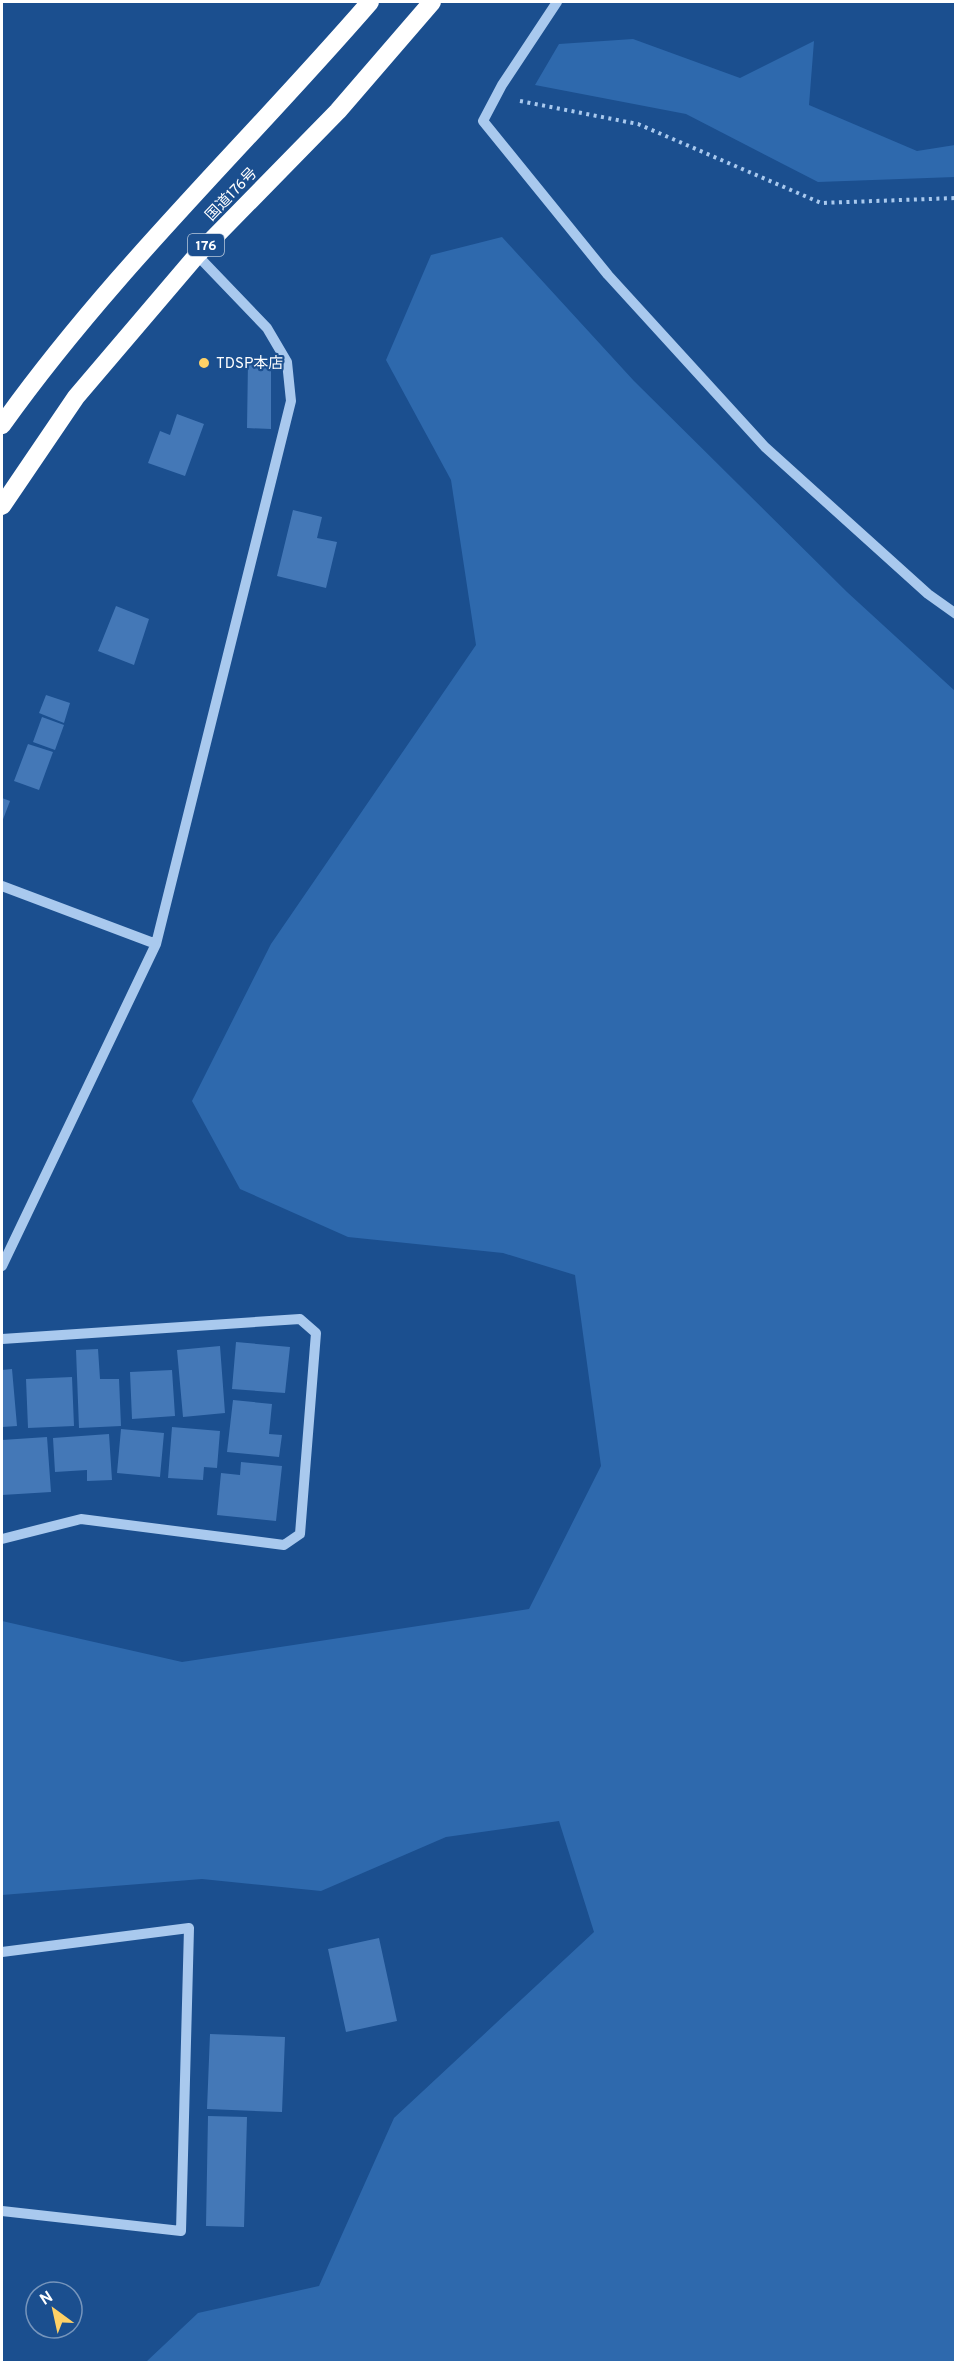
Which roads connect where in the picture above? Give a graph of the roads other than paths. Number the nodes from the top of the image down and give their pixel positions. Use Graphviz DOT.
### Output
graph roads {
  1 [pos="370,2"];
  2 [pos="432,2"];
  3 [pos="557,2"];
  4 [pos="196,255"];
  5 [pos="2,424"];
  6 [pos="2,506"];
  7 [pos="956,614"];
  8 [pos="2,886"];
  9 [pos="156,944"];
  10 [pos="2,1266"];
  11 [pos="2,1339"];
  12 [pos="2,1539"];
  13 [pos="2,1952"];
  14 [pos="2,2211"];
  1 -- 5 [label="highway, 国道176号"];
  2 -- 4 [label="highway, 国道176号 / 176"];
  3 -- 7 [label="street"];
  4 -- 6 [label="highway, 国道176号 / 176"];
  4 -- 9 [label="street"];
  8 -- 9 [label="street"];
  9 -- 10 [label="street"];
  11 -- 12 [label="street"];
  13 -- 14 [label="street"];
}
